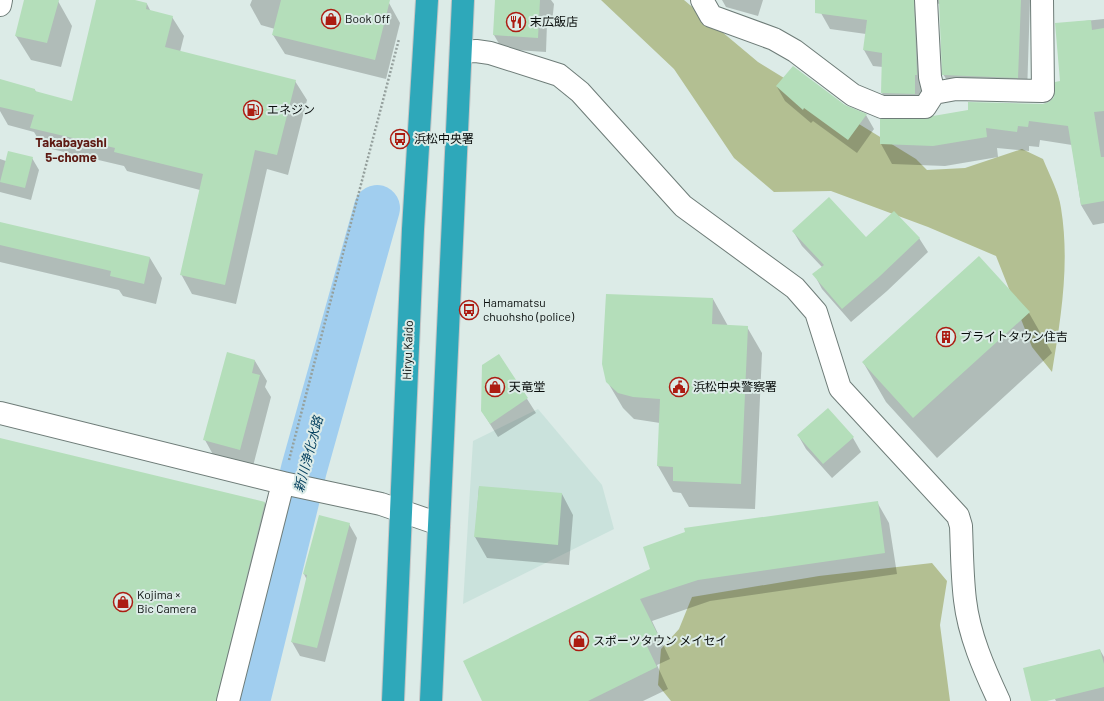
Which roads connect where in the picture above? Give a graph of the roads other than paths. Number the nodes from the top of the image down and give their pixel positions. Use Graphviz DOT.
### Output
graph roads {
  1 [pos="1,0"];
  2 [pos="427,0"];
  3 [pos="463,0"];
  4 [pos="702,0"];
  5 [pos="926,0"];
  6 [pos="1042,0"];
  7 [pos="0,5"];
  8 [pos="461,52"];
  9 [pos="934,93"];
  10 [pos="0,413"];
  11 [pos="282,483"];
  12 [pos="402,512"];
  13 [pos="439,524"];
  14 [pos="228,701"];
  15 [pos="393,701"];
  16 [pos="431,701"];
  17 [pos="999,701"];
  1 -- 7 [label="street"];
  2 -- 12 [label="highway, Hiryu Kaido"];
  3 -- 8 [label="highway"];
  4 -- 9 [label="street"];
  5 -- 9 [label="street"];
  6 -- 9 [label="street"];
  8 -- 13 [label="highway"];
  8 -- 17 [label="street"];
  10 -- 11 [label="street"];
  11 -- 12 [label="street"];
  11 -- 14 [label="street"];
  12 -- 13 [label="street"];
  12 -- 15 [label="highway, Hiryu Kaido"];
  13 -- 16 [label="highway"];
}
